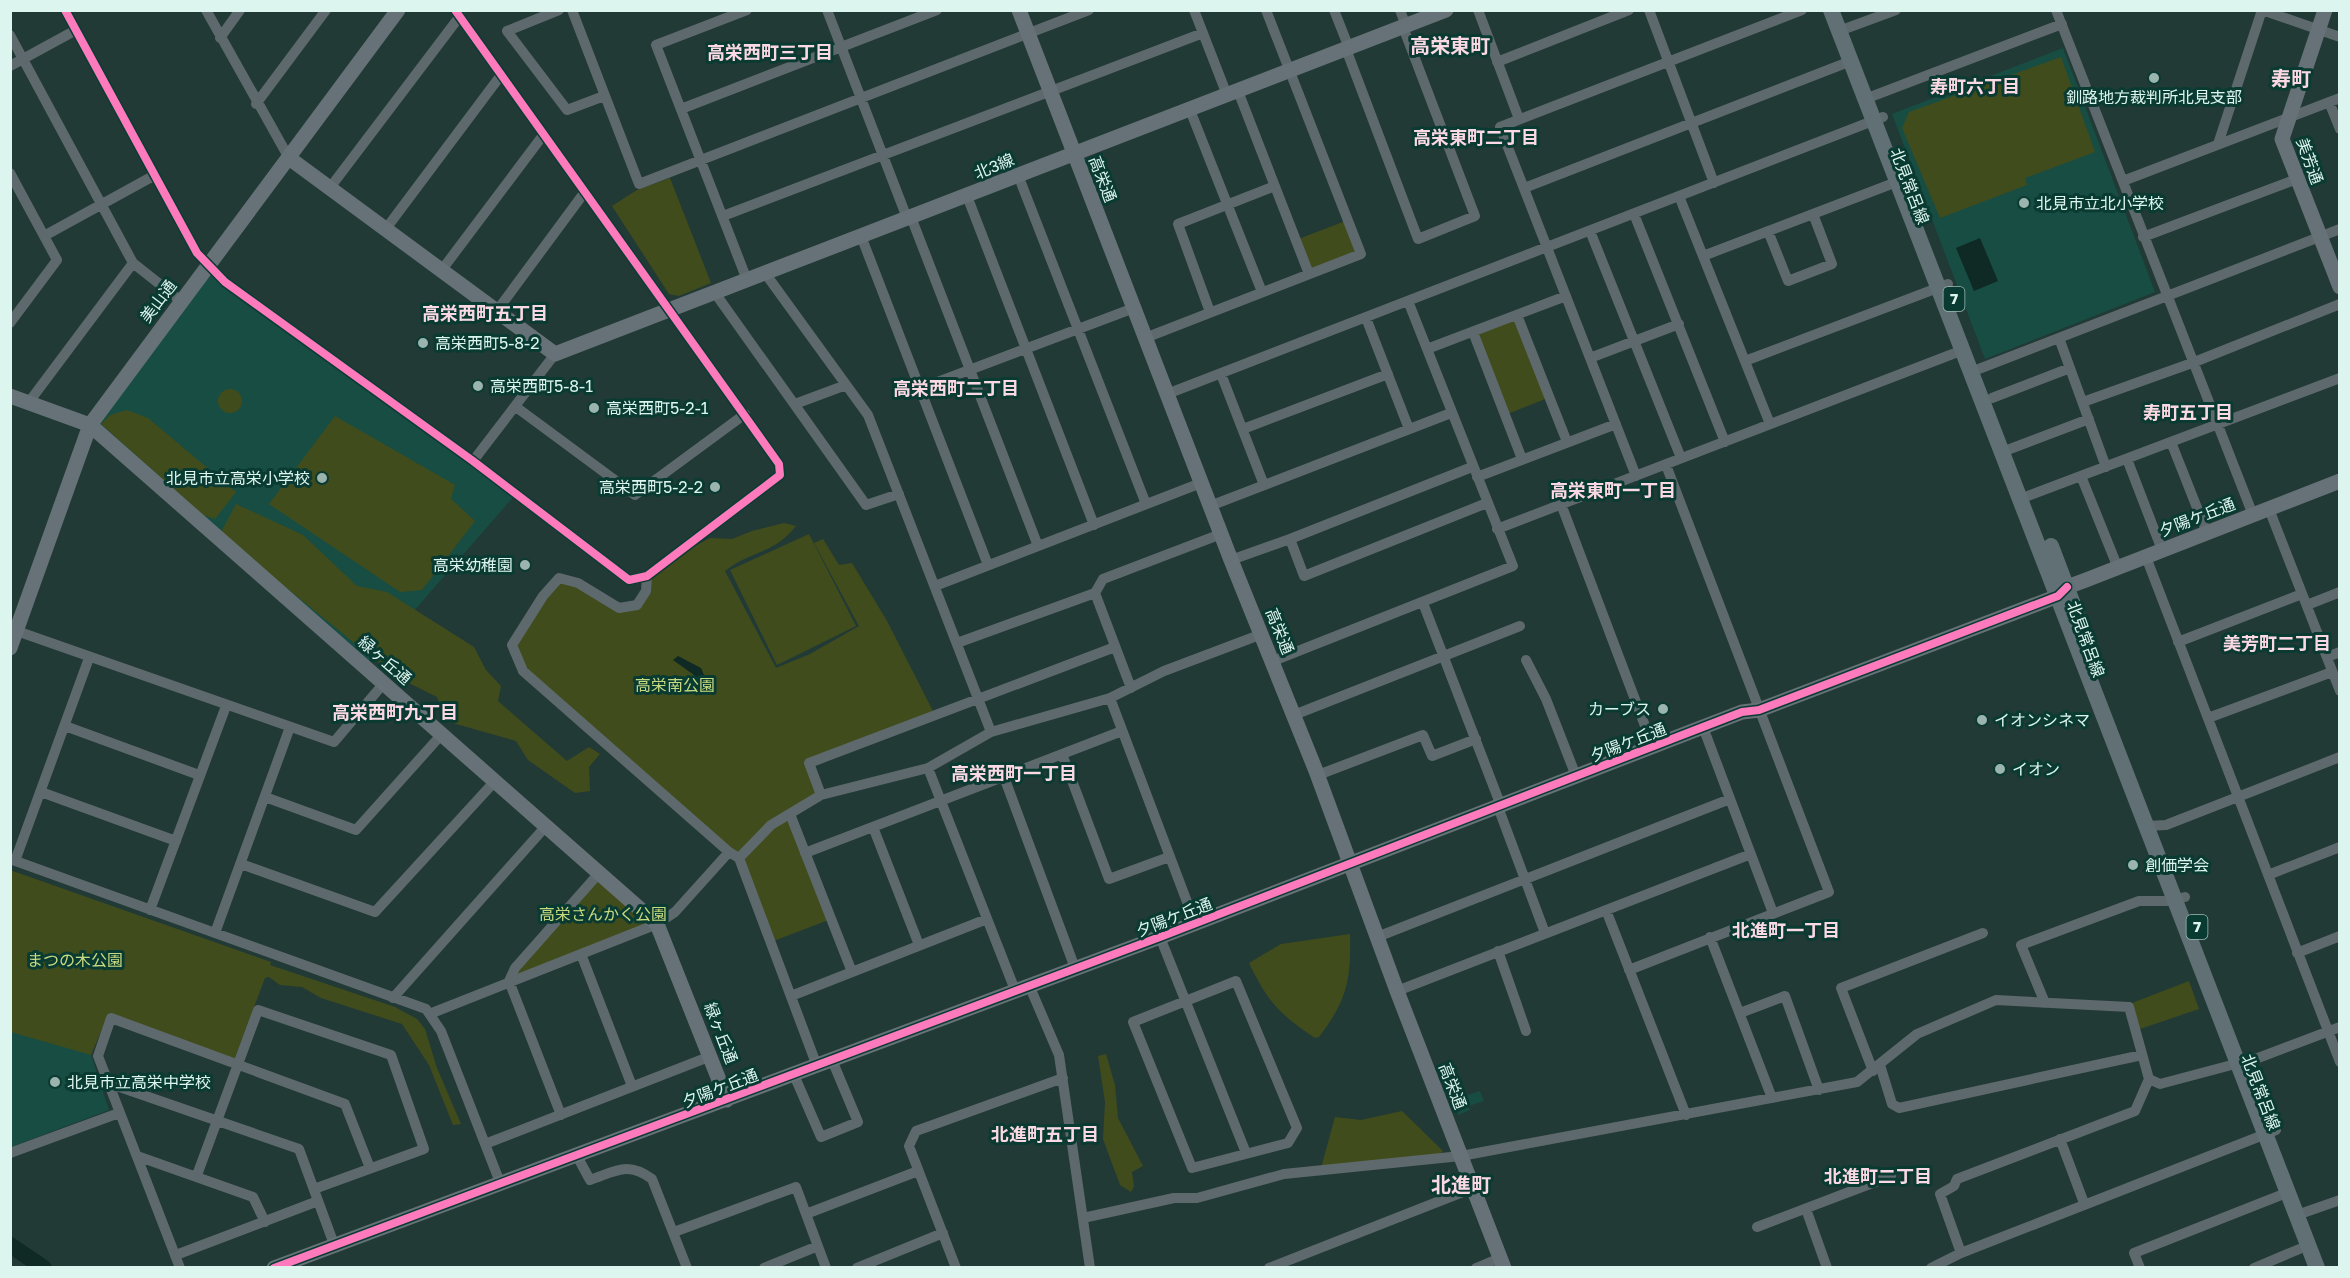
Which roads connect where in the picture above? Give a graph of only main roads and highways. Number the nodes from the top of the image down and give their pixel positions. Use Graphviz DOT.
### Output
graph roads {
  1 [pos="1831,10"];
  2 [pos="1842,10"];
  3 [pos="1844,30"];
  4 [pos="1870,97"];
  5 [pos="1943,285"];
  6 [pos="1976,370"];
  7 [pos="2007,450"];
  8 [pos="2271,1132"];
  9 [pos="2302,1214"];
  10 [pos="2318,1268"];
  11 [pos="2328,1268"];
  1 -- 3 [label="main road, 北見常呂線 / 7"];
  2 -- 3 [label="main road, 北見常呂線 / 7"];
  3 -- 4 [label="main road, 北見常呂線 / 7"];
  3 -- 4 [label="main road, 北見常呂線 / 7"];
  4 -- 5 [label="main road, 北見常呂線 / 7"];
  5 -- 6 [label="main road, 北見常呂線 / 7"];
  5 -- 6 [label="main road, 北見常呂線 / 7"];
  6 -- 7 [label="main road, 北見常呂線 / 7"];
  6 -- 7 [label="main road, 北見常呂線 / 7"];
  7 -- 8 [label="main road, 北見常呂線 / 7"];
  8 -- 9 [label="main road, 北見常呂線 / 7"];
  8 -- 9 [label="main road, 北見常呂線 / 7"];
  9 -- 10 [label="main road, 北見常呂線 / 7"];
  9 -- 11 [label="main road, 北見常呂線 / 7"];
}
